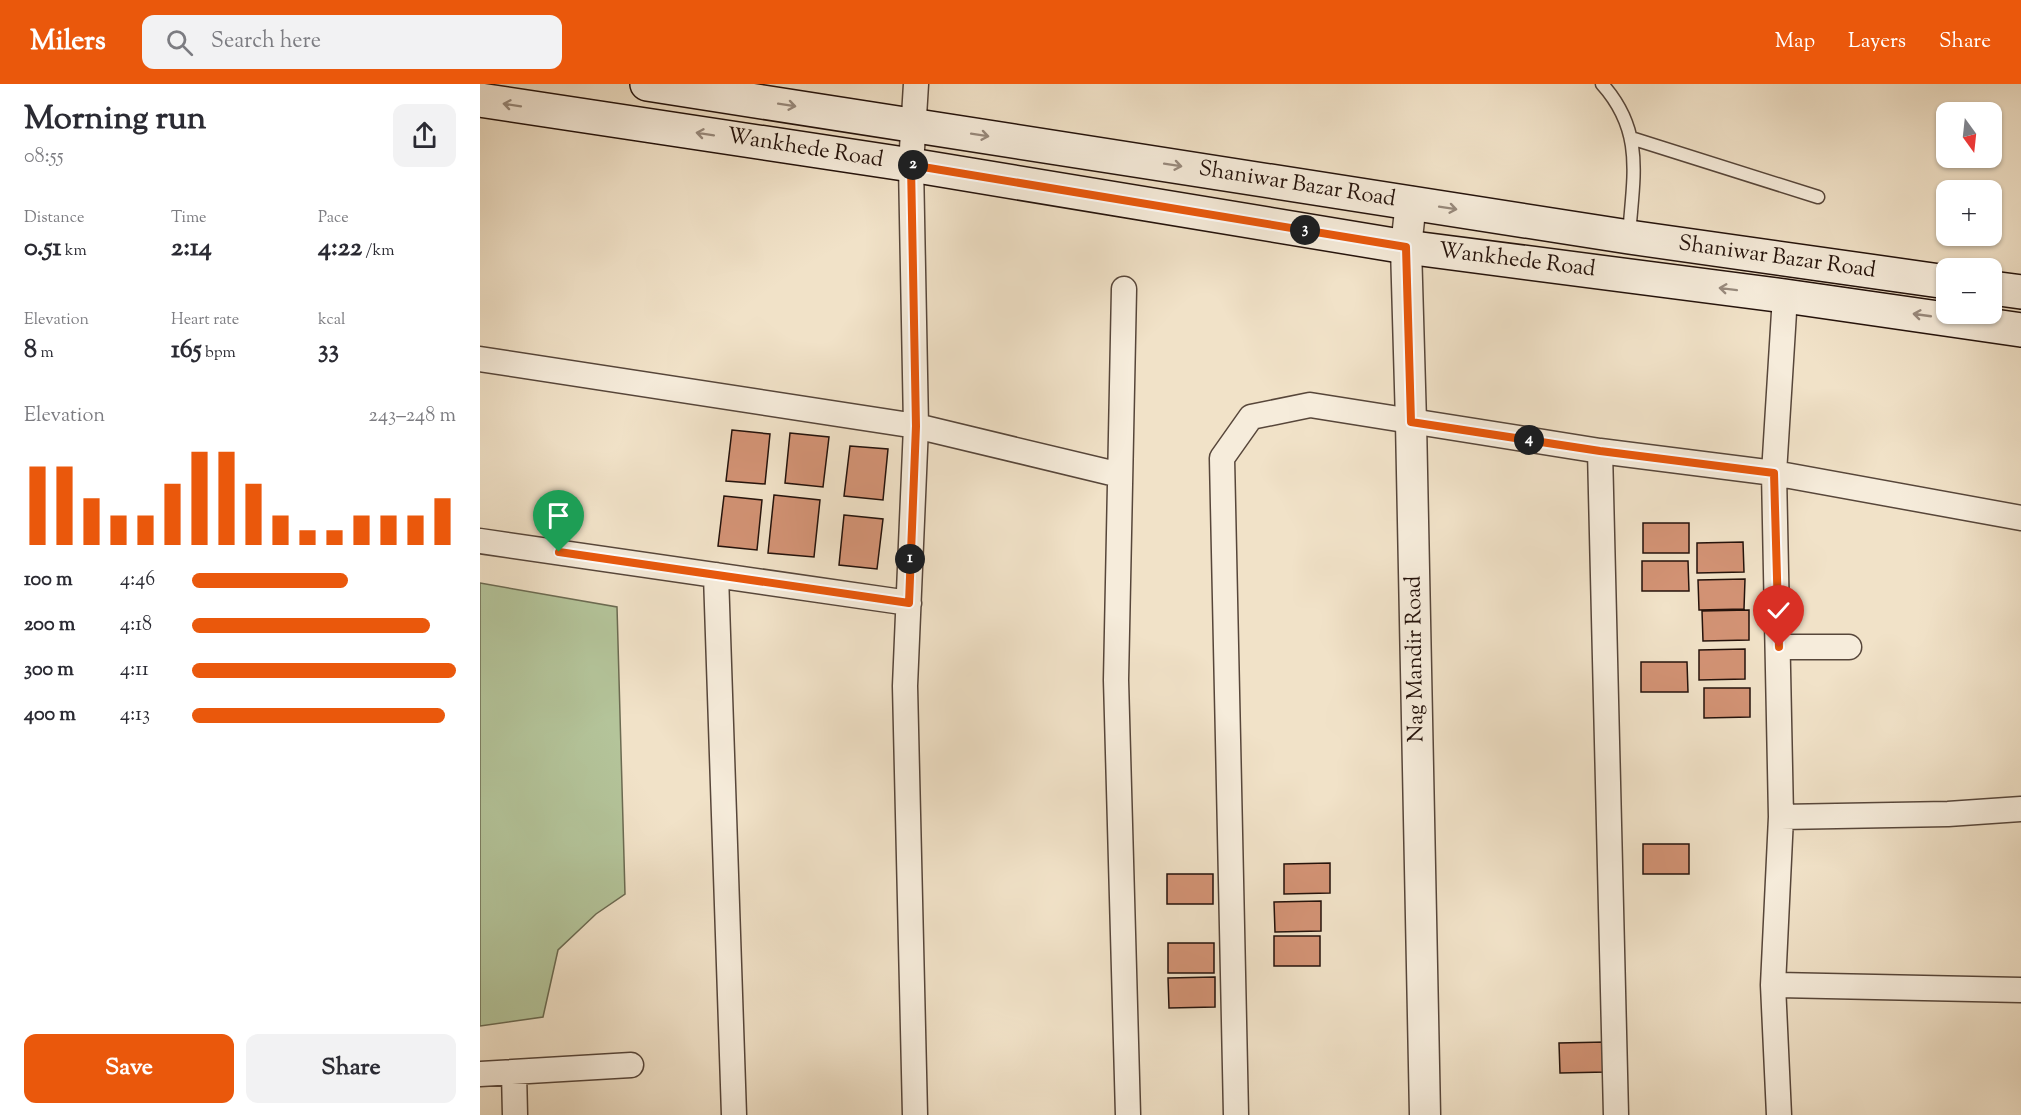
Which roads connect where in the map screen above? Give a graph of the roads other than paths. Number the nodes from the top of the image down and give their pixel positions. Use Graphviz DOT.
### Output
graph roads {
  1 [pos="646,84"];
  2 [pos="916,84"];
  3 [pos="1602,84"];
  4 [pos="480,100"];
  5 [pos="913,124"];
  6 [pos="1631,138"];
  7 [pos="911,165"];
  8 [pos="1818,197"];
  9 [pos="1411,202"];
  10 [pos="1629,237"];
  11 [pos="1406,247"];
  12 [pos="1936,280"];
  13 [pos="1124,289"];
  14 [pos="2002,289"];
  15 [pos="2021,292"];
  16 [pos="1785,296"];
  17 [pos="2021,330"];
  18 [pos="480,359"];
  19 [pos="1411,422"];
  20 [pos="916,426"];
  21 [pos="1600,451"];
  22 [pos="1774,473"];
  23 [pos="1120,475"];
  24 [pos="2021,518"];
  25 [pos="480,541"];
  26 [pos="716,575"];
  27 [pos="909,603"];
  28 [pos="1779,647"];
  29 [pos="1849,647"];
  30 [pos="2021,809"];
  31 [pos="1780,817"];
  32 [pos="1773,985"];
  33 [pos="2021,990"];
  34 [pos="631,1065"];
  35 [pos="514,1071"];
  36 [pos="480,1074"];
  37 [pos="515,1115"];
  38 [pos="734,1115"];
  39 [pos="915,1115"];
  40 [pos="1128,1115"];
  41 [pos="1236,1115"];
  42 [pos="1425,1115"];
  43 [pos="1616,1115"];
  44 [pos="1779,1115"];
  1 -- 5 [label="main road, Shaniwar Bazar Road, one-way"];
  2 -- 5 [label="street"];
  3 -- 6 [label="lane"];
  7 -- 4 [label="main road, Wankhede Road, one-way"];
  5 -- 7 [label="street"];
  5 -- 9 [label="main road, Shaniwar Bazar Road, one-way"];
  6 -- 8 [label="lane"];
  6 -- 10 [label="lane"];
  7 -- 11 [label="main road, Wankhede Road"];
  7 -- 20 [label="street"];
  9 -- 10 [label="main road, Shaniwar Bazar Road, one-way"];
  9 -- 11 [label="street, Nag Mandir Road"];
  10 -- 12 [label="main road, Shaniwar Bazar Road"];
  16 -- 11 [label="main road, Wankhede Road, one-way"];
  11 -- 19 [label="street, Nag Mandir Road"];
  13 -- 23 [label="street"];
  14 -- 15 [label="main road"];
  17 -- 16 [label="main road, Wankhede Road, one-way"];
  16 -- 22 [label="street"];
  18 -- 20 [label="street"];
  19 -- 21 [label="street"];
  19 -- 41 [label="street"];
  19 -- 42 [label="street, Nag Mandir Road"];
  20 -- 23 [label="street"];
  20 -- 27 [label="street"];
  21 -- 22 [label="street"];
  21 -- 43 [label="street"];
  22 -- 24 [label="street"];
  22 -- 28 [label="street"];
  23 -- 40 [label="street"];
  25 -- 26 [label="street"];
  26 -- 27 [label="street"];
  26 -- 38 [label="street"];
  27 -- 39 [label="street"];
  28 -- 29 [label="street"];
  28 -- 31 [label="street"];
  30 -- 31 [label="street"];
  31 -- 32 [label="street"];
  32 -- 33 [label="street"];
  32 -- 44 [label="street"];
  34 -- 35 [label="street"];
  35 -- 36 [label="street"];
  35 -- 37 [label="street"];
}
